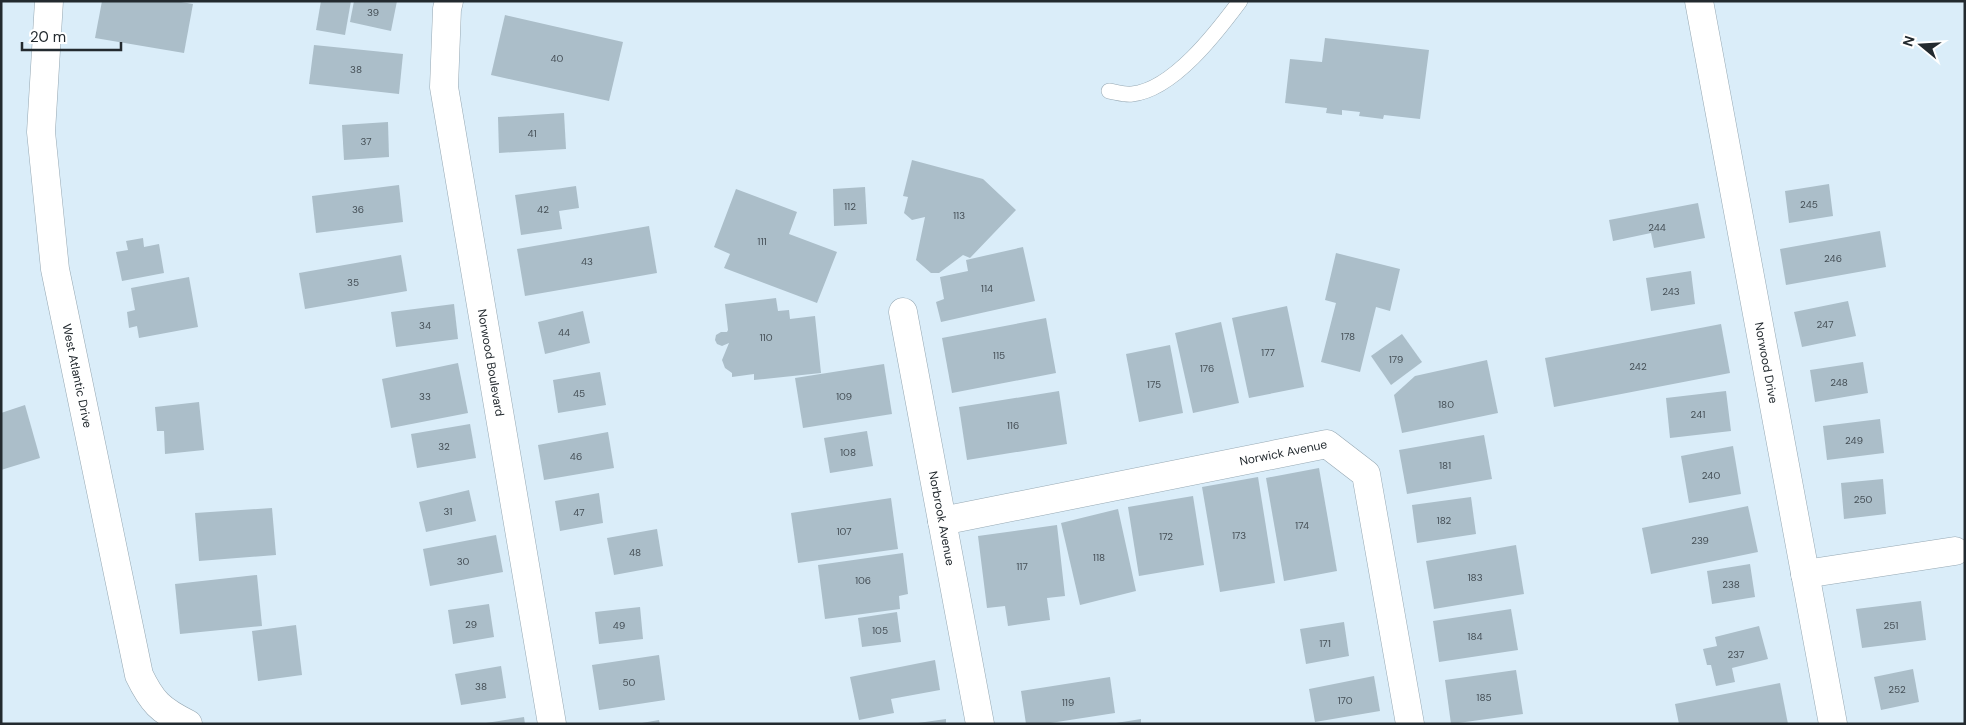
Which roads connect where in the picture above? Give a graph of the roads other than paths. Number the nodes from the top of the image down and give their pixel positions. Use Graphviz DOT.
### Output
graph roads {
  1 [pos="49,1"];
  2 [pos="450,1"];
  3 [pos="1240,1"];
  4 [pos="1699,1"];
  5 [pos="1109,92"];
  6 [pos="902,312"];
  7 [pos="942,521"];
  8 [pos="1955,551"];
  9 [pos="1805,574"];
  10 [pos="188,724"];
  11 [pos="552,724"];
  12 [pos="980,724"];
  13 [pos="1410,724"];
  14 [pos="1833,724"];
  1 -- 10 [label="street, West Atlantic Drive"];
  2 -- 11 [label="street, Norwood Boulevard"];
  3 -- 5 [label="lane"];
  4 -- 9 [label="street, Norwood Drive"];
  6 -- 7 [label="street, Norbrook Avenue"];
  7 -- 12 [label="street, Norbrook Avenue"];
  7 -- 13 [label="street, Norwick Avenue"];
  8 -- 9 [label="street"];
  9 -- 14 [label="street, Norwood Drive"];
}
